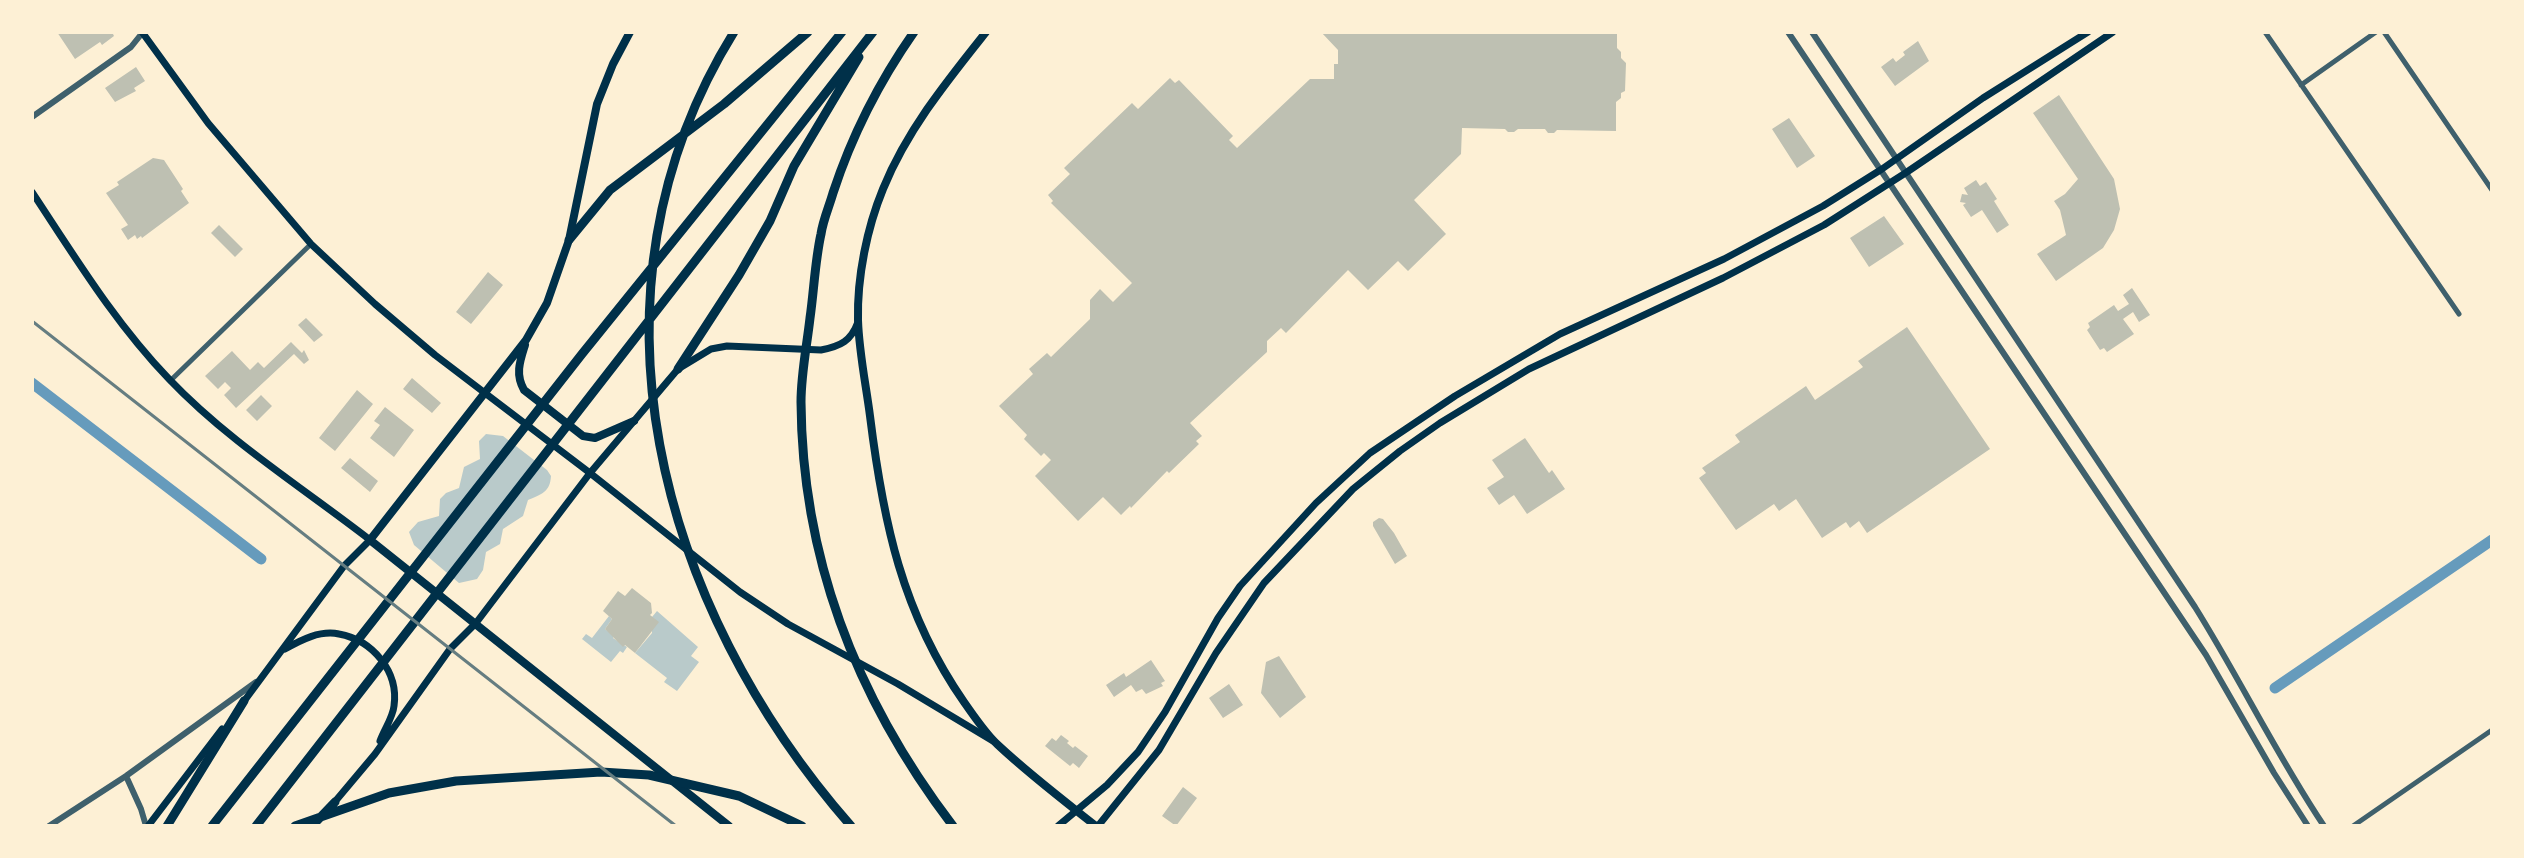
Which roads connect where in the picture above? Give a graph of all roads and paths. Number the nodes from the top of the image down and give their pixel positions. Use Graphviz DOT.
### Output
graph roads {
  1 [pos="143,32"];
  2 [pos="630,32"];
  3 [pos="734,32"];
  4 [pos="808,32"];
  5 [pos="842,32"];
  6 [pos="874,32"];
  7 [pos="914,32"];
  8 [pos="986,32"];
  9 [pos="1788,32"];
  10 [pos="1812,32"];
  11 [pos="2088,32"];
  12 [pos="2113,32"];
  13 [pos="2265,32"];
  14 [pos="2376,32"];
  15 [pos="2384,32"];
  16 [pos="2301,85"];
  17 [pos="32,117"];
  18 [pos="1897,158"];
  19 [pos="1882,169"];
  20 [pos="1907,172"];
  21 [pos="1891,183"];
  22 [pos="2492,190"];
  23 [pos="32,192"];
  24 [pos="569,240"];
  25 [pos="311,244"];
  26 [pos="2459,314"];
  27 [pos="858,320"];
  28 [pos="526,340"];
  29 [pos="678,369"];
  30 [pos="170,381"];
  31 [pos="484,393"];
  32 [pos="634,421"];
  33 [pos="590,473"];
  34 [pos="370,540"];
  35 [pos="476,623"];
  36 [pos="282,651"];
  37 [pos="259,680"];
  38 [pos="244,701"];
  39 [pos="2492,730"];
  40 [pos="996,743"];
  41 [pos="375,754"];
  42 [pos="126,776"];
  43 [pos="335,802"];
  44 [pos="1076,811"];
  45 [pos="49,826"];
  46 [pos="147,826"];
  47 [pos="167,826"];
  48 [pos="212,826"];
  49 [pos="256,826"];
  50 [pos="295,826"];
  51 [pos="314,826"];
  52 [pos="729,826"];
  53 [pos="802,826"];
  54 [pos="851,826"];
  55 [pos="953,826"];
  56 [pos="1058,826"];
  57 [pos="1097,826"];
  58 [pos="2308,826"];
  59 [pos="2324,826"];
  60 [pos="2353,826"];
  1 -- 17 [label="street"];
  1 -- 25 [label="main road"];
  2 -- 24 [label="main road"];
  3 -- 54 [label="highway"];
  4 -- 24 [label="highway"];
  5 -- 48 [label="highway"];
  6 -- 29 [label="highway"];
  6 -- 49 [label="highway"];
  7 -- 55 [label="highway"];
  8 -- 27 [label="main road"];
  9 -- 19 [label="street"];
  10 -- 18 [label="street"];
  11 -- 18 [label="main road"];
  12 -- 20 [label="main road"];
  13 -- 16 [label="street"];
  14 -- 16 [label="street"];
  15 -- 22 [label="street"];
  16 -- 26 [label="street"];
  18 -- 19 [label="main road"];
  18 -- 20 [label="street"];
  19 -- 21 [label="street"];
  19 -- 44 [label="main road"];
  20 -- 21 [label="main road"];
  20 -- 59 [label="street"];
  21 -- 57 [label="main road"];
  21 -- 58 [label="street"];
  23 -- 30 [label="main road"];
  24 -- 28 [label="main road"];
  25 -- 30 [label="street"];
  25 -- 31 [label="main road"];
  27 -- 29 [label="main road"];
  27 -- 40 [label="main road"];
  28 -- 31 [label="main road"];
  28 -- 32 [label="main road"];
  29 -- 32 [label="main road"];
  30 -- 34 [label="main road"];
  31 -- 33 [label="main road"];
  31 -- 34 [label="main road"];
  32 -- 33 [label="main road"];
  33 -- 35 [label="main road"];
  33 -- 40 [label="main road"];
  34 -- 35 [label="main road"];
  34 -- 36 [label="main road"];
  35 -- 41 [label="main road"];
  35 -- 52 [label="main road"];
  36 -- 37 [label="main road"];
  36 -- 41 [label="main road"];
  37 -- 38 [label="main road"];
  37 -- 42 [label="street"];
  38 -- 46 [label="main road"];
  38 -- 47 [label="highway"];
  39 -- 60 [label="street"];
  40 -- 44 [label="main road"];
  41 -- 43 [label="main road"];
  42 -- 45 [label="street"];
  42 -- 46 [label="street"];
  43 -- 51 [label="highway"];
  44 -- 56 [label="main road"];
  44 -- 57 [label="main road"];
  50 -- 53 [label="highway"];
}
